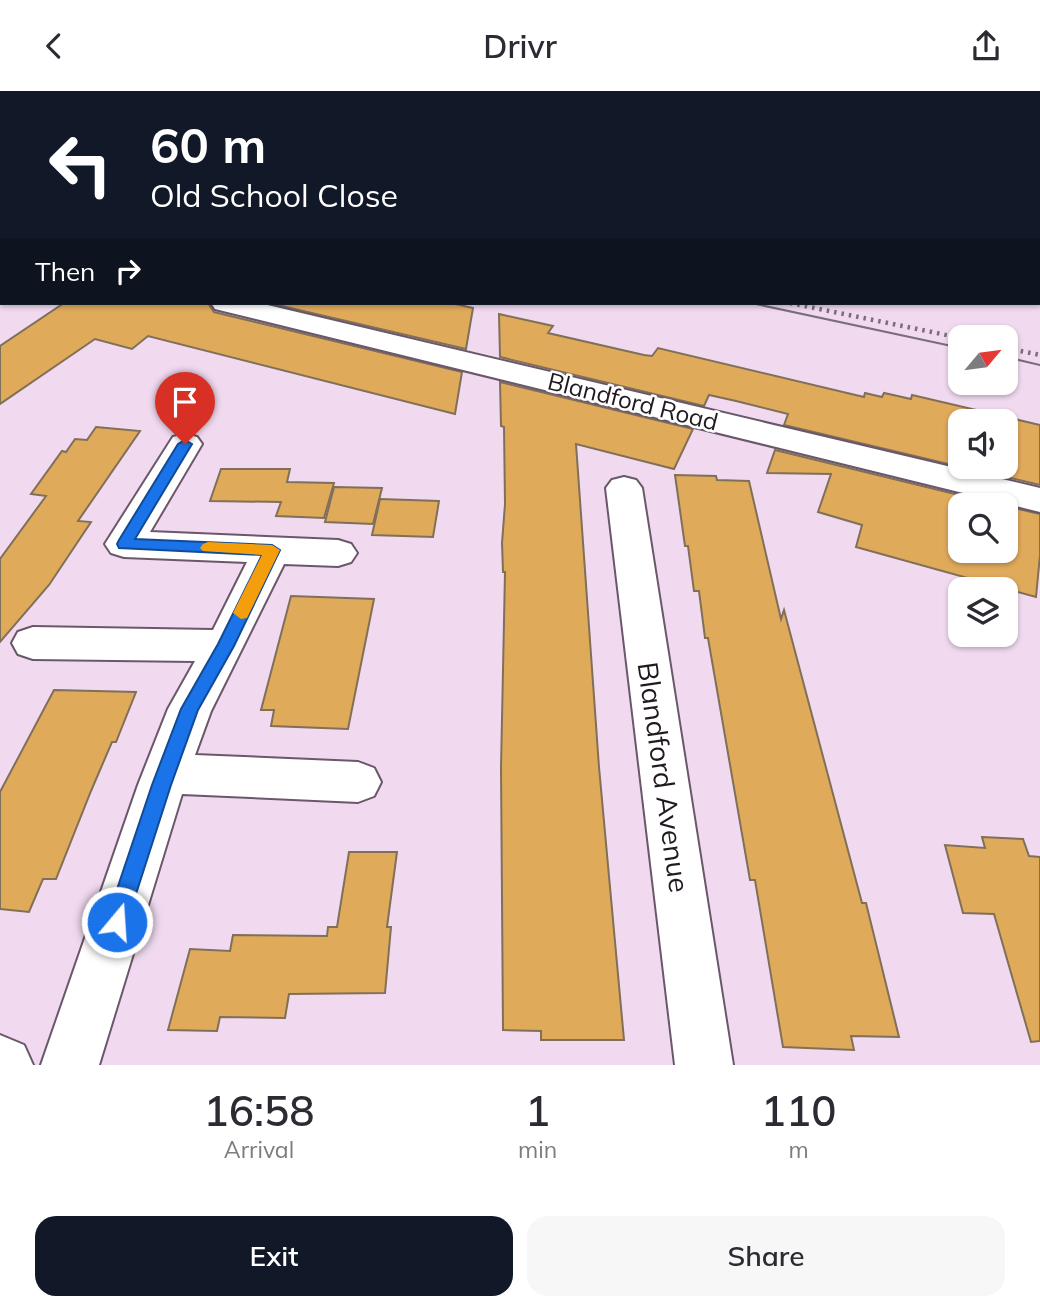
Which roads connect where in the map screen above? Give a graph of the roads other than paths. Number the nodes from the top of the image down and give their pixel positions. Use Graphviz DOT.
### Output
graph roads {
  1 [pos="233,305"];
  2 [pos="185,444"];
  3 [pos="624,488"];
  4 [pos="1040,500"];
  5 [pos="272,550"];
  6 [pos="338,552"];
  7 [pos="33,643"];
  8 [pos="225,646"];
  9 [pos="166,773"];
  10 [pos="358,782"];
  11 [pos="70,1065"];
  12 [pos="704,1065"];
  1 -- 4 [label="street, Blandford Road"];
  2 -- 5 [label="street"];
  3 -- 12 [label="street, Blandford Avenue"];
  5 -- 6 [label="street"];
  5 -- 8 [label="street"];
  7 -- 8 [label="street"];
  8 -- 9 [label="street"];
  9 -- 10 [label="street"];
  9 -- 11 [label="street"];
}
